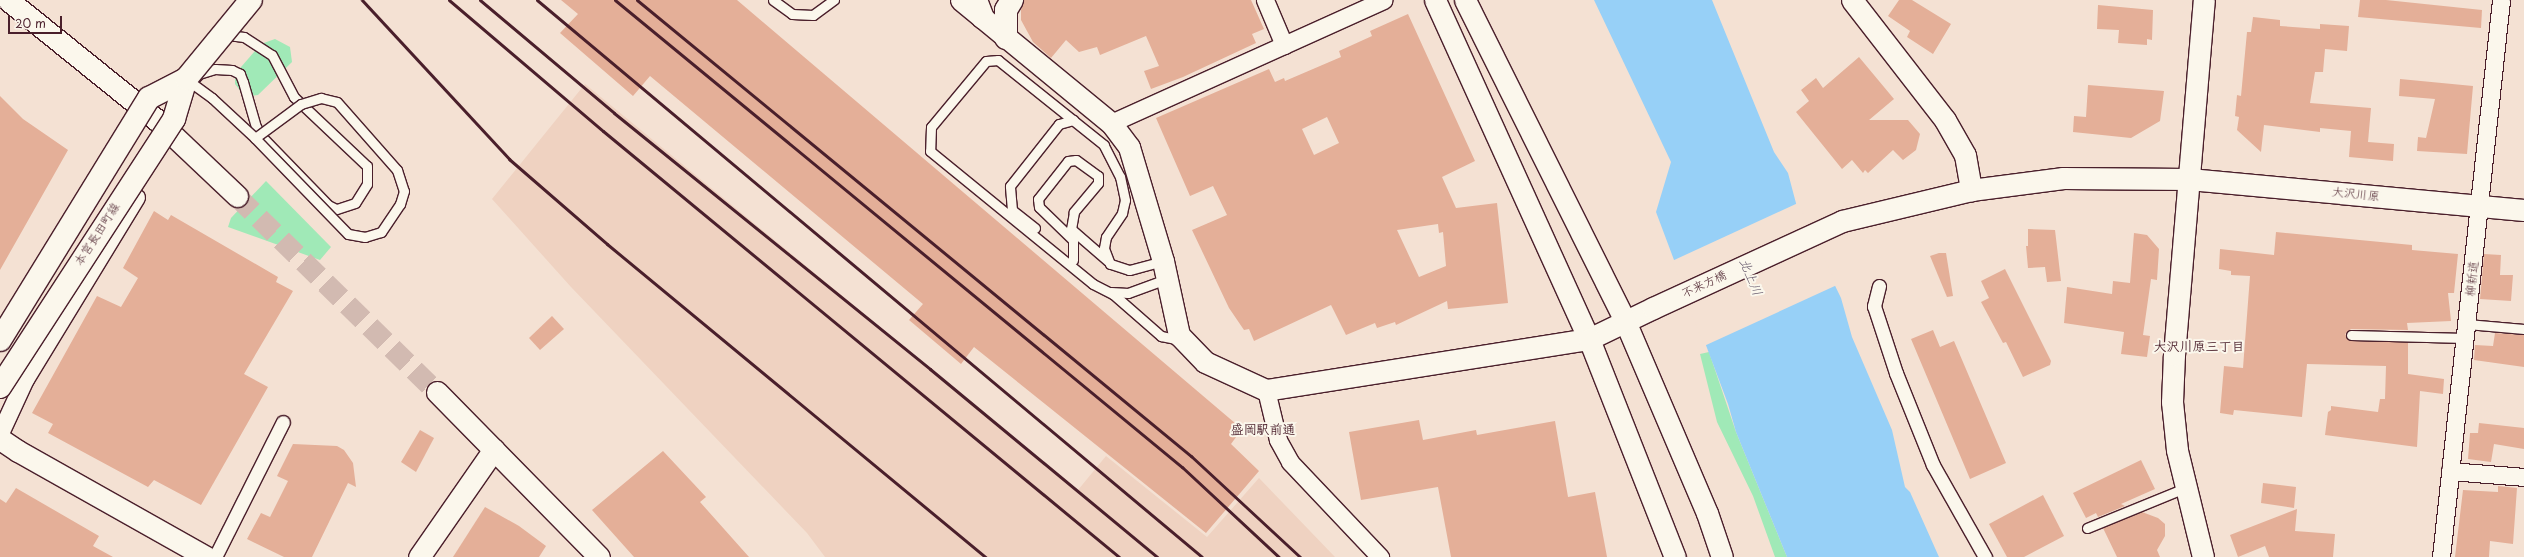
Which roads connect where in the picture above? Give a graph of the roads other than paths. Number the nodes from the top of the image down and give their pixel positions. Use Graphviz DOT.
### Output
graph roads {
  1 [pos="8,0"];
  2 [pos="251,0"];
  3 [pos="773,0"];
  4 [pos="834,0"];
  5 [pos="961,0"];
  6 [pos="1012,0"];
  7 [pos="1264,0"];
  8 [pos="1383,0"];
  9 [pos="1435,0"];
  10 [pos="1465,0"];
  11 [pos="1852,0"];
  12 [pos="2204,0"];
  13 [pos="2501,0"];
  14 [pos="979,9"];
  15 [pos="1006,38"];
  16 [pos="1284,45"];
  17 [pos="186,79"];
  18 [pos="171,103"];
  19 [pos="156,120"];
  20 [pos="1073,120"];
  21 [pos="1111,123"];
  22 [pos="255,138"];
  23 [pos="2189,179"];
  24 [pos="1972,190"];
  25 [pos="237,196"];
  26 [pos="2480,206"];
  27 [pos="2524,210"];
  28 [pos="1073,260"];
  29 [pos="1110,264"];
  30 [pos="1164,270"];
  31 [pos="1879,286"];
  32 [pos="1113,294"];
  33 [pos="1625,321"];
  34 [pos="2524,329"];
  35 [pos="0,331"];
  36 [pos="2466,331"];
  37 [pos="2351,334"];
  38 [pos="0,340"];
  39 [pos="1590,340"];
  40 [pos="1185,341"];
  41 [pos="0,387"];
  42 [pos="1266,390"];
  43 [pos="437,392"];
  44 [pos="283,422"];
  45 [pos="0,432"];
  46 [pos="0,439"];
  47 [pos="494,449"];
  48 [pos="2450,471"];
  49 [pos="2524,477"];
  50 [pos="2185,488"];
  51 [pos="2087,528"];
  52 [pos="206,557"];
  53 [pos="215,557"];
  54 [pos="419,557"];
  55 [pos="598,557"];
  56 [pos="1380,557"];
  57 [pos="1675,557"];
  58 [pos="1722,557"];
  59 [pos="1985,557"];
  60 [pos="2203,557"];
  61 [pos="2441,557"];
  1 -- 19 [label="street"];
  2 -- 17 [label="main road, 本宮長田町線, bridge"];
  3 -- 4 [label="lane"];
  5 -- 14 [label="street"];
  6 -- 15 [label="main road"];
  7 -- 16 [label="street"];
  8 -- 16 [label="street"];
  9 -- 39 [label="street"];
  10 -- 33 [label="street"];
  11 -- 24 [label="street"];
  12 -- 23 [label="street"];
  13 -- 26 [label="street, 柳新道"];
  14 -- 15 [label="street"];
  15 -- 21 [label="street"];
  16 -- 21 [label="street"];
  17 -- 22 [label="lane, bridge"];
  17 -- 38 [label="main road, 本宮長田町線, bridge"];
  17 -- 41 [label="main road, 本宮長田町線, bridge"];
  18 -- 18 [label="lane"];
  18 -- 19 [label="street"];
  19 -- 25 [label="street"];
  19 -- 35 [label="street"];
  19 -- 45 [label="street"];
  20 -- 28 [label="lane"];
  20 -- 29 [label="lane"];
  20 -- 32 [label="lane"];
  21 -- 30 [label="street"];
  22 -- 22 [label="lane, bridge"];
  23 -- 24 [label="street, 大沢川原"];
  23 -- 26 [label="street, 大沢川原"];
  23 -- 50 [label="street"];
  24 -- 33 [label="street, 不来方橋"];
  26 -- 27 [label="street, 大沢川原"];
  26 -- 36 [label="street, 柳新道"];
  28 -- 29 [label="lane"];
  28 -- 32 [label="lane"];
  29 -- 30 [label="lane"];
  30 -- 32 [label="lane"];
  30 -- 40 [label="street"];
  31 -- 59 [label="street"];
  32 -- 40 [label="lane"];
  33 -- 39 [label="street, 不来方橋"];
  33 -- 58 [label="street"];
  34 -- 36 [label="lane"];
  36 -- 37 [label="lane"];
  36 -- 48 [label="street, 柳新道"];
  39 -- 42 [label="street, 不来方橋"];
  39 -- 57 [label="street"];
  40 -- 42 [label="street"];
  42 -- 56 [label="street"];
  43 -- 47 [label="street"];
  44 -- 53 [label="street"];
  46 -- 52 [label="street"];
  47 -- 54 [label="street"];
  47 -- 55 [label="street"];
  48 -- 49 [label="street"];
  48 -- 61 [label="street, 柳新道"];
  50 -- 51 [label="lane"];
  50 -- 60 [label="street"];
}
